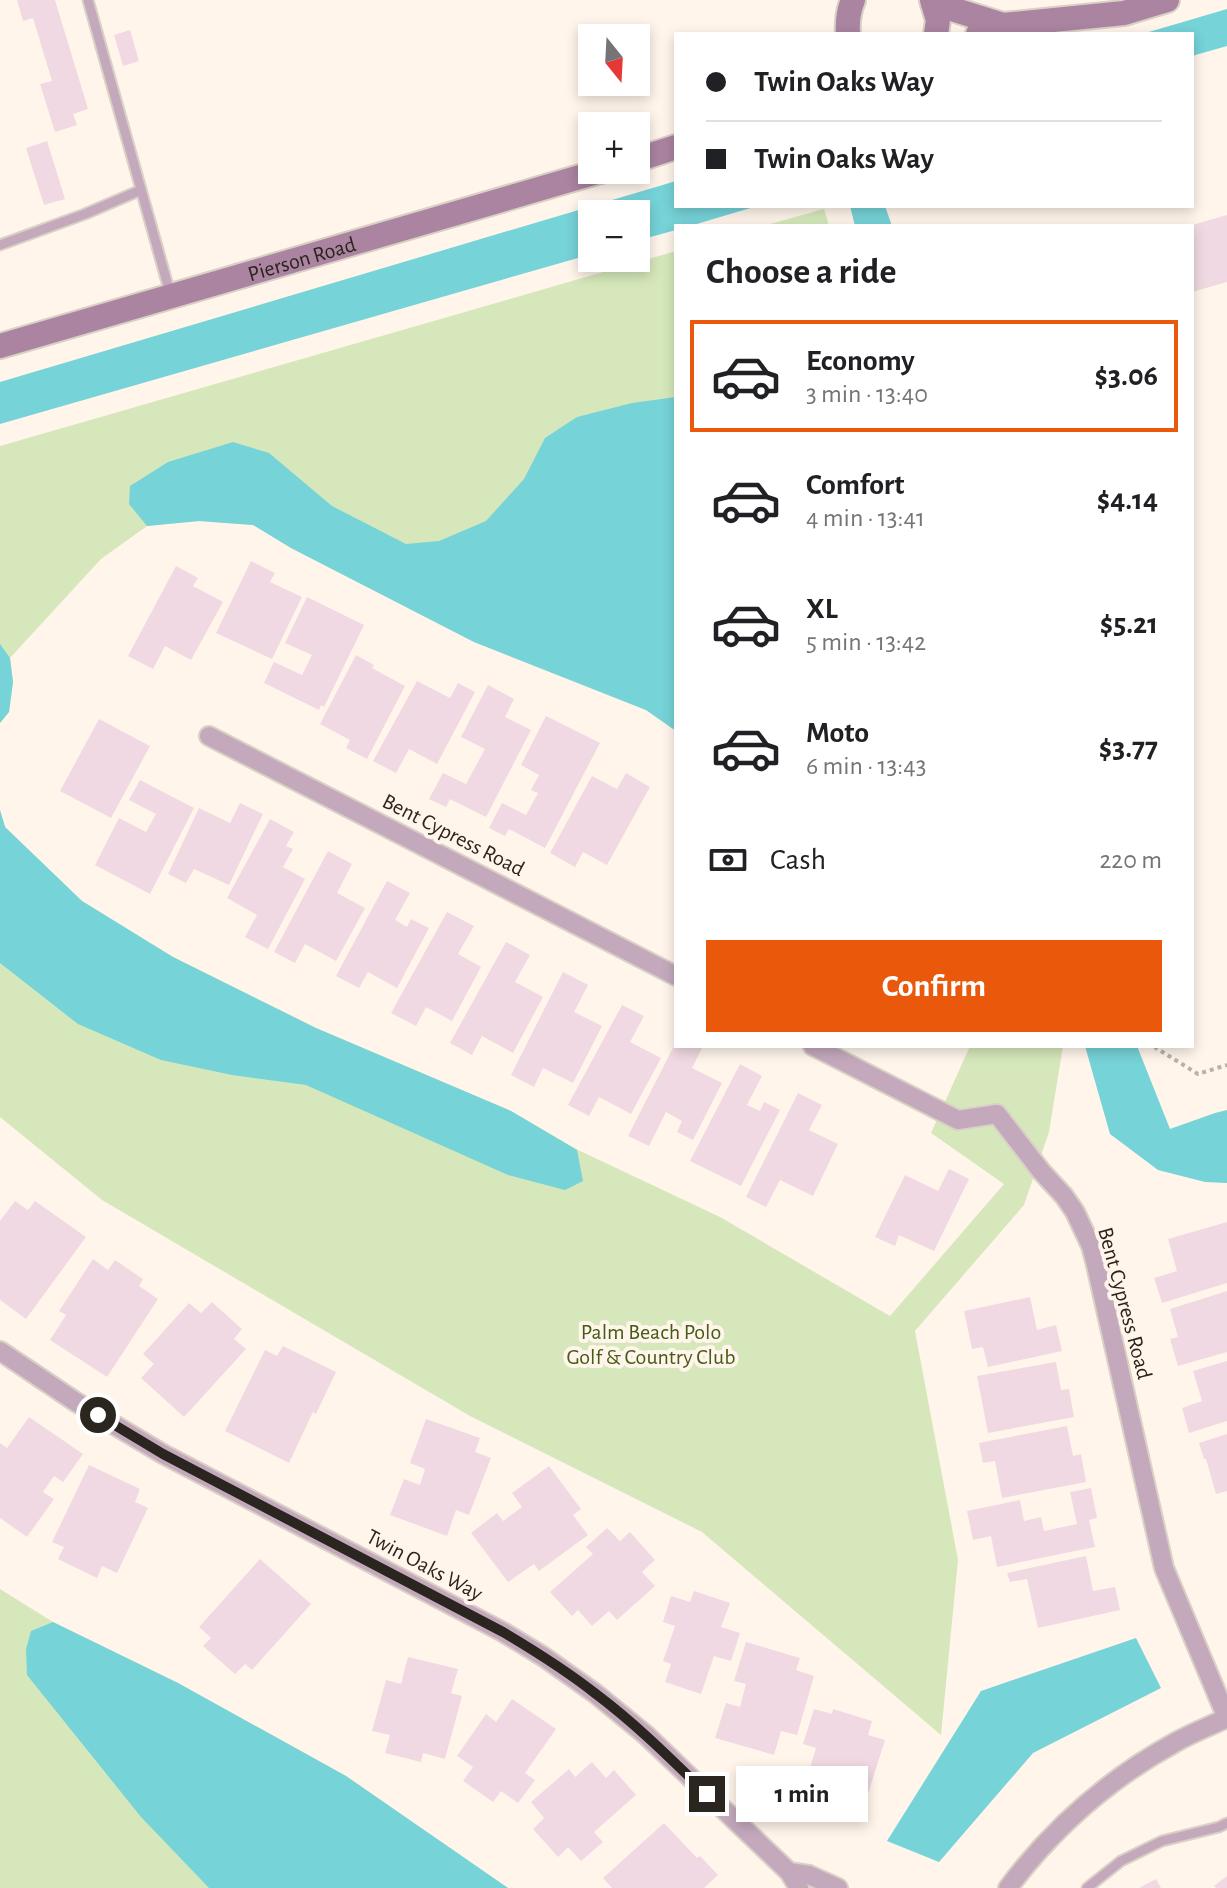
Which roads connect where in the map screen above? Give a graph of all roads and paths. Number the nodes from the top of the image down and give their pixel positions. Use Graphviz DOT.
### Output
graph roads {
  1 [pos="88,0"];
  2 [pos="853,0"];
  3 [pos="1167,0"];
  4 [pos="932,2"];
  5 [pos="1003,25"];
  6 [pos="848,32"];
  7 [pos="936,32"];
  8 [pos="984,32"];
  9 [pos="674,148"];
  10 [pos="650,155"];
  11 [pos="578,178"];
  12 [pos="141,190"];
  13 [pos="0,245"];
  14 [pos="171,296"];
  15 [pos="0,346"];
  16 [pos="209,736"];
  17 [pos="674,975"];
  18 [pos="817,1048"];
  19 [pos="1156,1048"];
  20 [pos="1227,1065"];
  21 [pos="0,1351"];
  22 [pos="1227,1718"];
  23 [pos="1227,1823"];
  24 [pos="794,1880"];
  25 [pos="838,1888"];
  26 [pos="1008,1888"];
  27 [pos="1087,1888"];
  1 -- 12 [label="lane"];
  2 -- 6 [label="street"];
  3 -- 5 [label="street"];
  4 -- 5 [label="street"];
  4 -- 7 [label="street"];
  5 -- 8 [label="street"];
  9 -- 10 [label="street"];
  11 -- 14 [label="street, Pierson Road"];
  12 -- 13 [label="lane"];
  12 -- 14 [label="lane"];
  14 -- 15 [label="street, Pierson Road"];
  16 -- 17 [label="street, Bent Cypress Road"];
  18 -- 22 [label="street, Bent Cypress Road"];
  19 -- 20 [label="path"];
  21 -- 24 [label="street, Twin Oaks Way"];
  22 -- 26 [label="street"];
  23 -- 27 [label="lane"];
  24 -- 25 [label="street, Twin Oaks Way"];
}
